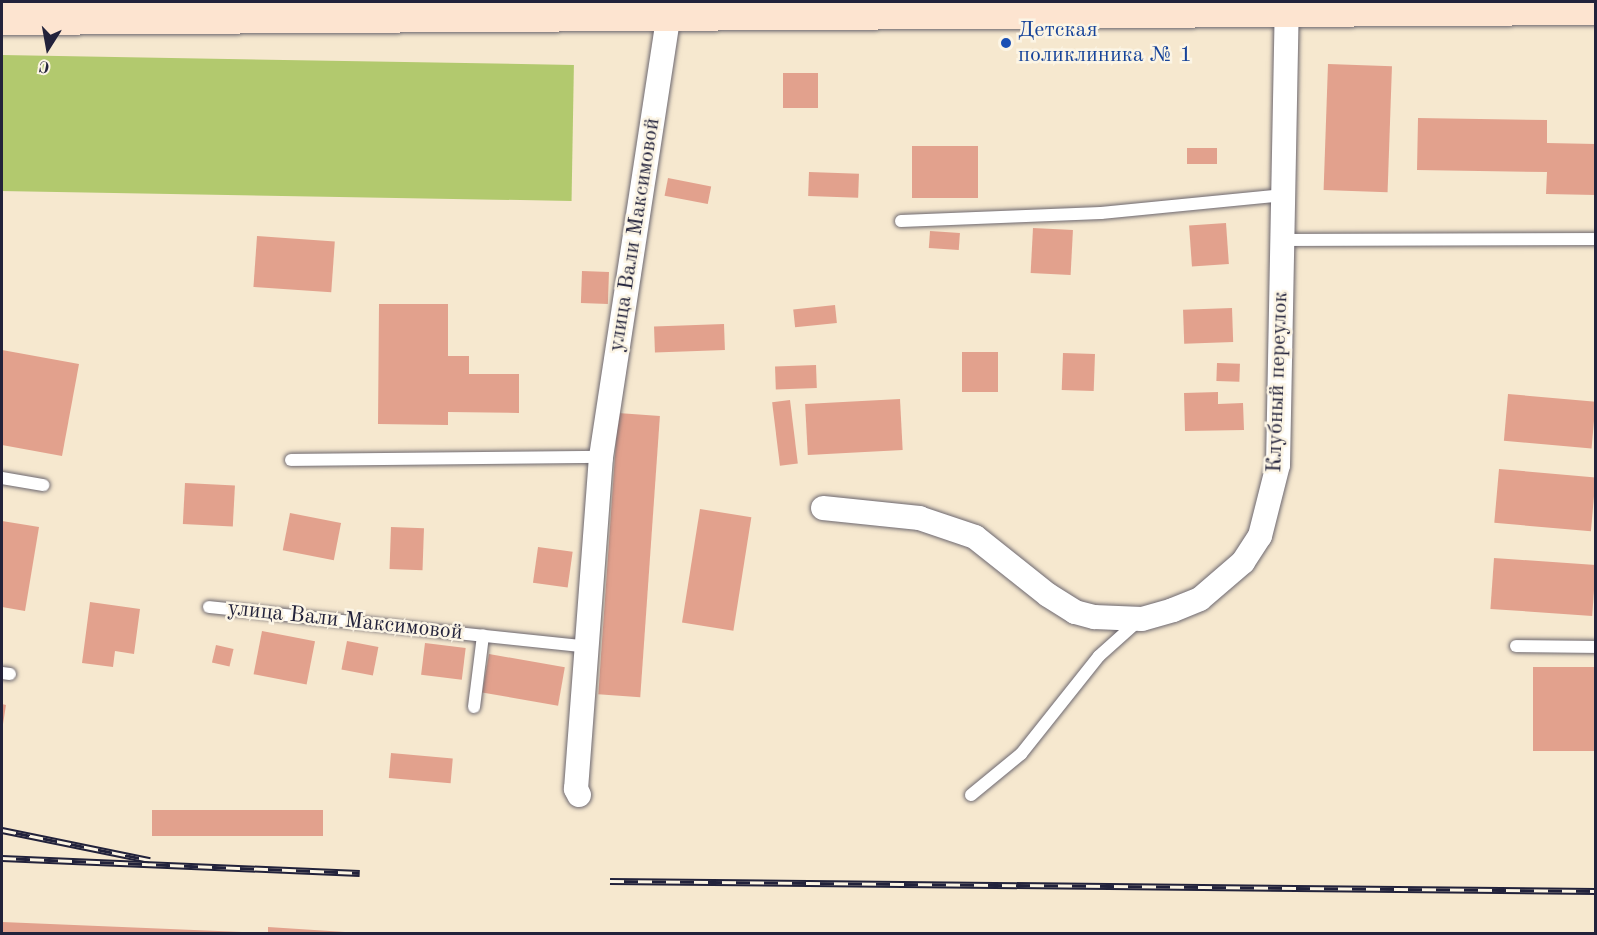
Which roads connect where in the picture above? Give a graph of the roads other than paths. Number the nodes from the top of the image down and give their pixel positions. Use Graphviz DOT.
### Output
graph roads {
  1 [pos="1596,8"];
  2 [pos="1287,11"];
  3 [pos="669,12"];
  4 [pos="2,18"];
  5 [pos="1284,195"];
  6 [pos="901,221"];
  7 [pos="1596,239"];
  8 [pos="1283,240"];
  9 [pos="602,457"];
  10 [pos="291,460"];
  11 [pos="2,478"];
  12 [pos="43,485"];
  13 [pos="823,508"];
  14 [pos="209,607"];
  15 [pos="1142,618"];
  16 [pos="483,636"];
  17 [pos="1516,646"];
  18 [pos="589,647"];
  19 [pos="1596,647"];
  20 [pos="474,708"];
  21 [pos="579,795"];
  22 [pos="971,795"];
  1 -- 2 [label="main road"];
  2 -- 3 [label="main road"];
  2 -- 5 [label="street, Клубный переулок"];
  3 -- 4 [label="main road"];
  3 -- 9 [label="street, улица Вали Максимовой"];
  5 -- 6 [label="lane"];
  5 -- 8 [label="street, Клубный переулок"];
  7 -- 8 [label="lane"];
  8 -- 15 [label="street, Клубный переулок"];
  9 -- 10 [label="lane"];
  9 -- 18 [label="street, улица Вали Максимовой"];
  11 -- 12 [label="lane"];
  13 -- 15 [label="street, Клубный переулок"];
  14 -- 16 [label="lane, улица Вали Максимовой"];
  15 -- 22 [label="lane"];
  16 -- 18 [label="lane, улица Вали Максимовой"];
  16 -- 20 [label="lane"];
  17 -- 19 [label="lane"];
  18 -- 21 [label="street, улица Вали Максимовой"];
}
